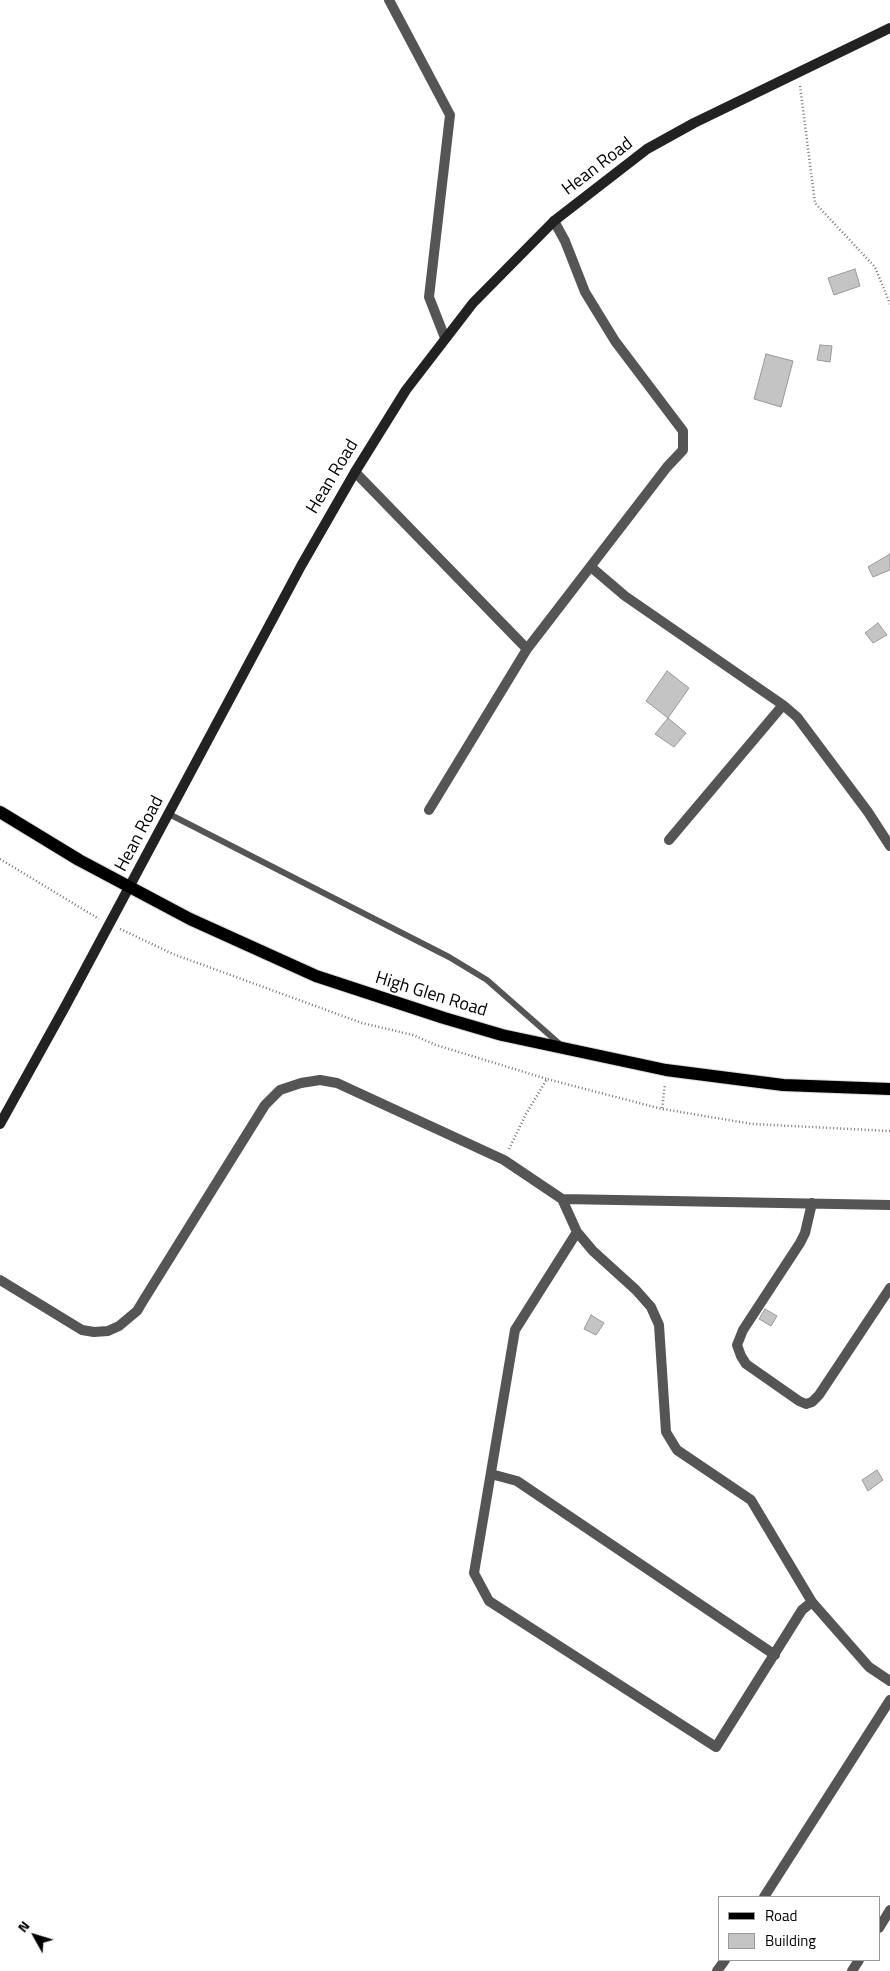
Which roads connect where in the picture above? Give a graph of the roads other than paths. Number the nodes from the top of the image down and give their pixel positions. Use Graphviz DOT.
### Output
graph roads {
  1 [pos="389,0"];
  2 [pos="890,28"];
  3 [pos="554,221"];
  4 [pos="445,338"];
  5 [pos="355,472"];
  6 [pos="591,567"];
  7 [pos="527,649"];
  8 [pos="783,705"];
  9 [pos="429,810"];
  10 [pos="0,812"];
  11 [pos="169,814"];
  12 [pos="669,840"];
  13 [pos="890,846"];
  14 [pos="130,887"];
  15 [pos="567,1050"];
  16 [pos="890,1089"];
  17 [pos="0,1124"];
  18 [pos="562,1199"];
  19 [pos="812,1203"];
  20 [pos="890,1205"];
  21 [pos="577,1232"];
  22 [pos="0,1280"];
  23 [pos="890,1288"];
  24 [pos="491,1474"];
  25 [pos="812,1602"];
  26 [pos="775,1655"];
  27 [pos="890,1681"];
  28 [pos="890,1700"];
  29 [pos="765,1896"];
  30 [pos="890,1910"];
  31 [pos="880,1926"];
  1 -- 4 [label="street"];
  2 -- 3 [label="street, Hean Road"];
  3 -- 4 [label="street, Hean Road"];
  3 -- 6 [label="street"];
  4 -- 5 [label="street, Hean Road"];
  5 -- 7 [label="street"];
  5 -- 11 [label="street, Hean Road"];
  6 -- 7 [label="street"];
  6 -- 8 [label="street"];
  7 -- 9 [label="street"];
  8 -- 12 [label="street"];
  8 -- 13 [label="street"];
  10 -- 14 [label="main road, High Glen Road"];
  11 -- 14 [label="street, Hean Road"];
  11 -- 15 [label="lane"];
  14 -- 15 [label="main road, High Glen Road"];
  14 -- 17 [label="street, Hean Road"];
  15 -- 16 [label="main road, High Glen Road"];
  18 -- 19 [label="street"];
  18 -- 21 [label="street"];
  18 -- 22 [label="street"];
  19 -- 20 [label="street"];
  19 -- 23 [label="street"];
  21 -- 24 [label="street"];
  21 -- 25 [label="street"];
  24 -- 26 [label="street"];
  24 -- 26 [label="street"];
  25 -- 26 [label="street"];
  25 -- 27 [label="street"];
  28 -- 29 [label="street"];
  30 -- 31 [label="street"];
}
